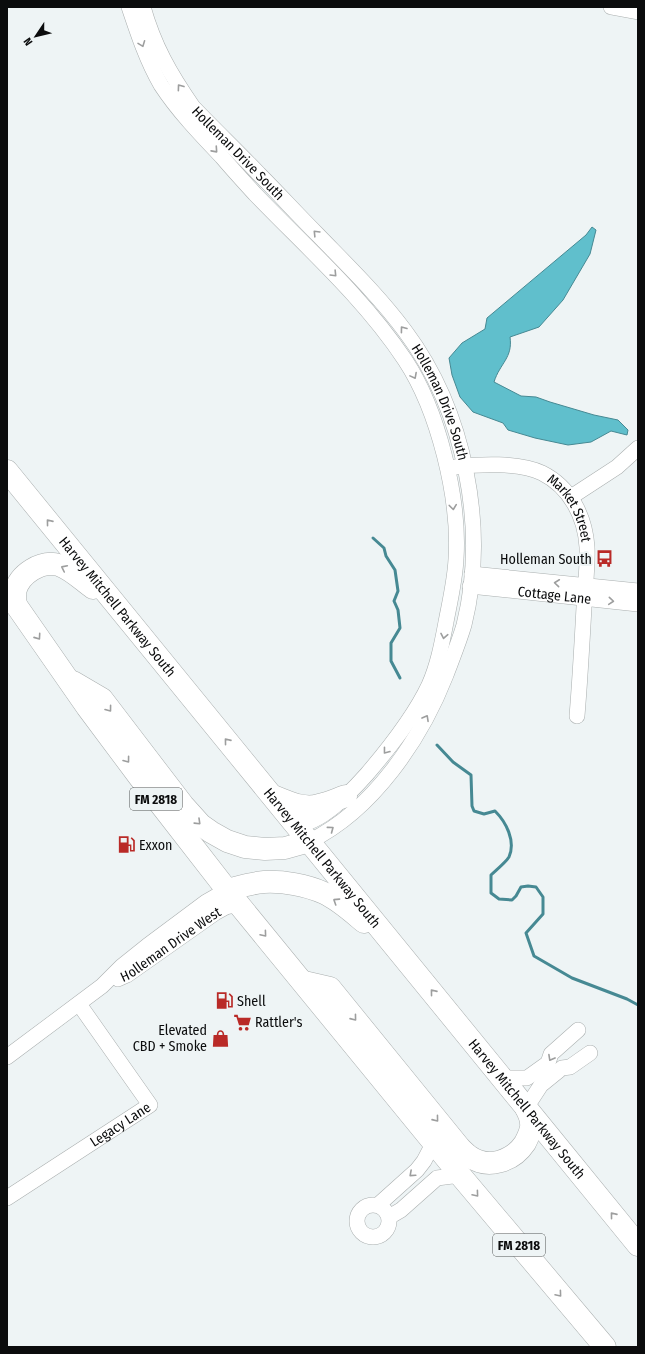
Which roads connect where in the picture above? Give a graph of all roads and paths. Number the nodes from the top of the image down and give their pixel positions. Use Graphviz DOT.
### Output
graph roads {
  1 [pos="129,7"];
  2 [pos="143,7"];
  3 [pos="611,7"];
  4 [pos="638,12"];
  5 [pos="638,448"];
  6 [pos="464,466"];
  7 [pos="448,468"];
  8 [pos="7,471"];
  9 [pos="571,497"];
  10 [pos="471,580"];
  11 [pos="585,592"];
  12 [pos="636,597"];
  13 [pos="11,599"];
  14 [pos="118,607"];
  15 [pos="66,679"];
  16 [pos="577,716"];
  17 [pos="272,796"];
  18 [pos="346,796"];
  19 [pos="303,833"];
  20 [pos="233,897"];
  21 [pos="400,952"];
  22 [pos="304,982"];
  23 [pos="79,1004"];
  24 [pos="578,1030"];
  25 [pos="590,1053"];
  26 [pos="7,1057"];
  27 [pos="503,1078"];
  28 [pos="526,1108"];
  29 [pos="434,1142"];
  30 [pos="460,1175"];
  31 [pos="7,1198"];
  32 [pos="378,1205"];
  33 [pos="389,1217"];
  34 [pos="638,1245"];
  35 [pos="605,1347"];
  1 -- 7 [label="street, Holleman Drive South, one-way"];
  6 -- 2 [label="street, Holleman Drive South, one-way"];
  3 -- 4 [label="street"];
  5 -- 9 [label="street"];
  6 -- 7 [label="street, Market Street"];
  6 -- 9 [label="street, Market Street"];
  6 -- 10 [label="street, Holleman Drive South"];
  7 -- 18 [label="street, Holleman Drive South, one-way"];
  14 -- 8 [label="highway, Harvey Mitchell Parkway South, one-way"];
  9 -- 11 [label="street, Market Street"];
  10 -- 11 [label="street, Cottage Lane"];
  19 -- 10 [label="street, Holleman Drive South, one-way"];
  11 -- 12 [label="street, Cottage Lane"];
  11 -- 16 [label="street, Market Street"];
  14 -- 13 [label="highway, one-way"];
  13 -- 15 [label="highway, FM 2818, one-way"];
  17 -- 14 [label="highway, Harvey Mitchell Parkway South, one-way"];
  15 -- 19 [label="highway, one-way"];
  15 -- 20 [label="highway, FM 2818, one-way"];
  17 -- 18 [label="highway"];
  17 -- 19 [label="highway, Harvey Mitchell Parkway South"];
  18 -- 19 [label="street, Holleman Drive South"];
  19 -- 21 [label="highway, Harvey Mitchell Parkway South"];
  21 -- 20 [label="highway, one-way"];
  20 -- 22 [label="highway, FM 2818, one-way"];
  20 -- 23 [label="street, Holleman Drive West"];
  27 -- 21 [label="highway, Harvey Mitchell Parkway South, one-way"];
  22 -- 28 [label="highway, one-way"];
  22 -- 29 [label="highway, FM 2818"];
  23 -- 26 [label="street, Holleman Drive West"];
  23 -- 31 [label="street, Legacy Lane"];
  24 -- 27 [label="street, one-way"];
  25 -- 28 [label="street"];
  27 -- 28 [label="highway, Harvey Mitchell Parkway South"];
  34 -- 28 [label="highway, Harvey Mitchell Parkway South, one-way"];
  29 -- 30 [label="highway, FM 2818"];
  29 -- 32 [label="street, one-way"];
  30 -- 33 [label="street"];
  30 -- 35 [label="highway, FM 2818, one-way"];
  32 -- 33 [label="street"];
  32 -- 33 [label="street"];
}
